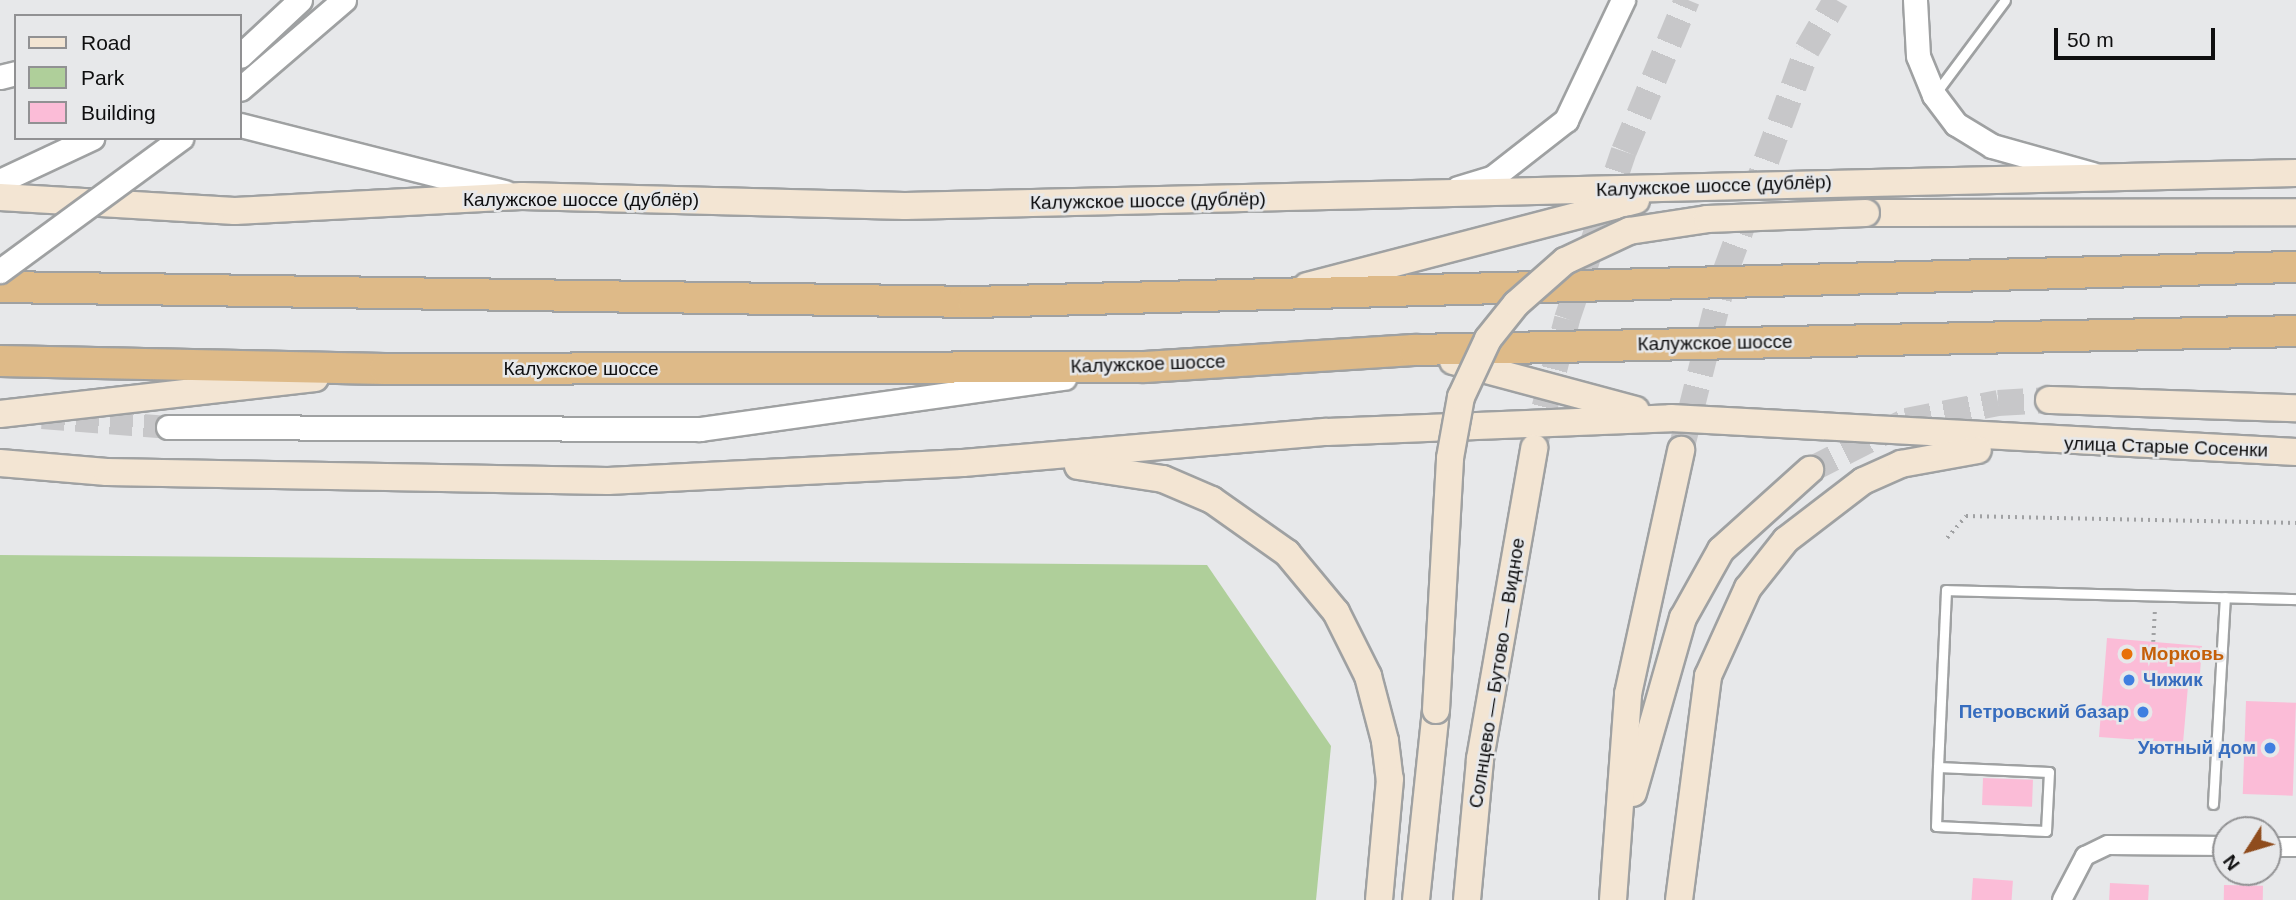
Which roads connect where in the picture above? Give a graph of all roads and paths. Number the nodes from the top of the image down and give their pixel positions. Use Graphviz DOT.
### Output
graph roads {
  1 [pos="300,0"];
  2 [pos="344,0"];
  3 [pos="1623,0"];
  4 [pos="1915,0"];
  5 [pos="2005,0"];
  6 [pos="242,54"];
  7 [pos="242,87"];
  8 [pos="1934,95"];
  9 [pos="242,126"];
  10 [pos="88,140"];
  11 [pos="178,140"];
  12 [pos="2296,173"];
  13 [pos="2092,174"];
  14 [pos="0,181"];
  15 [pos="1692,187"];
  16 [pos="1445,193"];
  17 [pos="522,196"];
  18 [pos="0,197"];
  19 [pos="2296,212"];
  20 [pos="2296,267"];
  21 [pos="0,271"];
  22 [pos="0,287"];
  23 [pos="1260,299"];
  24 [pos="2296,331"];
  25 [pos="1415,350"];
  26 [pos="0,361"];
  27 [pos="1144,367"];
  28 [pos="385,369"];
  29 [pos="2049,400"];
  30 [pos="2296,408"];
  31 [pos="0,414"];
  32 [pos="1671,418"];
  33 [pos="168,427"];
  34 [pos="2035,442"];
  35 [pos="1534,448"];
  36 [pos="1681,450"];
  37 [pos="2296,452"];
  38 [pos="0,463"];
  39 [pos="963,463"];
  40 [pos="1810,470"];
  41 [pos="2296,523"];
  42 [pos="1947,538"];
  43 [pos="2155,596"];
  44 [pos="2225,597"];
  45 [pos="2296,598"];
  46 [pos="2153,642"];
  47 [pos="1938,767"];
  48 [pos="2213,804"];
  49 [pos="1618,845"];
  50 [pos="2212,846"];
  51 [pos="1379,900"];
  52 [pos="1416,900"];
  53 [pos="1467,900"];
  54 [pos="1613,900"];
  55 [pos="1679,900"];
  56 [pos="2062,900"];
  1 -- 6 [label="street"];
  2 -- 7 [label="street"];
  3 -- 16 [label="street"];
  4 -- 8 [label="street"];
  5 -- 8 [label="lane"];
  8 -- 13 [label="street"];
  9 -- 17 [label="street"];
  10 -- 14 [label="street"];
  11 -- 21 [label="street, bridge"];
  12 -- 13 [label="main road, Калужское шоссе (дублёр)"];
  13 -- 15 [label="main road, Калужское шоссе (дублёр)"];
  15 -- 16 [label="main road, Калужское шоссе (дублёр)"];
  15 -- 23 [label="main road"];
  16 -- 17 [label="main road, Калужское шоссе (дублёр)"];
  17 -- 18 [label="main road, Калужское шоссе (дублёр)"];
  19 -- 52 [label="main road, bridge"];
  20 -- 23 [label="highway"];
  22 -- 23 [label="highway"];
  24 -- 25 [label="highway, Калужское шоссе"];
  25 -- 27 [label="highway, Калужское шоссе"];
  25 -- 32 [label="main road"];
  26 -- 28 [label="highway, Калужское шоссе"];
  27 -- 28 [label="highway, Калужское шоссе"];
  27 -- 33 [label="street"];
  28 -- 31 [label="main road"];
  29 -- 30 [label="main road"];
  32 -- 34 [label="main road"];
  32 -- 39 [label="main road"];
  34 -- 37 [label="main road, улица Старые Сосенки"];
  34 -- 55 [label="main road"];
  35 -- 53 [label="main road, Солнцево — Бутово — Видное"];
  36 -- 49 [label="main road"];
  38 -- 39 [label="main road"];
  39 -- 51 [label="main road"];
  40 -- 49 [label="main road"];
  41 -- 42 [label="path"];
  43 -- 44 [label="lane"];
  43 -- 46 [label="path"];
  43 -- 47 [label="lane"];
  44 -- 45 [label="lane"];
  44 -- 48 [label="lane"];
  47 -- 47 [label="lane"];
  49 -- 54 [label="main road"];
  50 -- 56 [label="street"];
}
